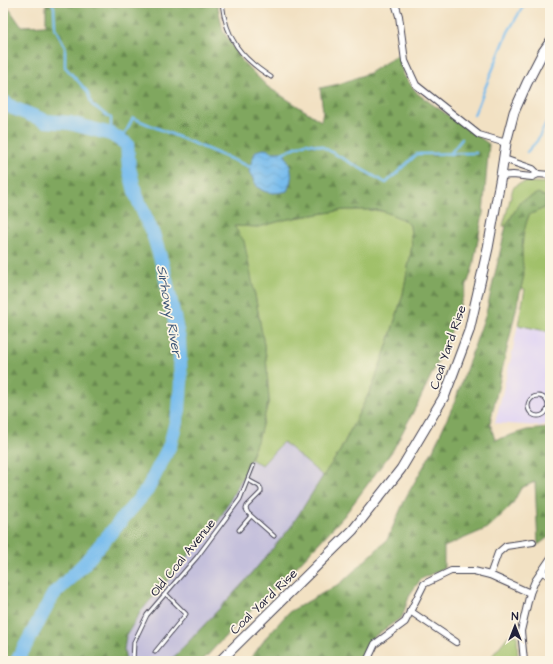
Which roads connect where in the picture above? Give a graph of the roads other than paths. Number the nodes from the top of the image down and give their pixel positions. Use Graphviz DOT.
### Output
graph roads {
  1 [pos="222,3"];
  2 [pos="395,3"];
  3 [pos="550,42"];
  4 [pos="271,77"];
  5 [pos="506,142"];
  6 [pos="504,159"];
  7 [pos="538,174"];
  8 [pos="550,175"];
  9 [pos="501,176"];
  10 [pos="549,409"];
  11 [pos="253,466"];
  12 [pos="248,480"];
  13 [pos="251,516"];
  14 [pos="239,530"];
  15 [pos="274,536"];
  16 [pos="534,542"];
  17 [pos="550,559"];
  18 [pos="542,572"];
  19 [pos="490,575"];
  20 [pos="550,576"];
  21 [pos="530,593"];
  22 [pos="166,594"];
  23 [pos="410,611"];
  24 [pos="456,642"];
  25 [pos="155,652"];
  26 [pos="133,661"];
  27 [pos="220,661"];
  28 [pos="367,661"];
  29 [pos="524,661"];
  1 -- 4 [label="lane"];
  2 -- 5 [label="street"];
  3 -- 5 [label="main road, Coal Yard Rise"];
  5 -- 6 [label="main road, Coal Yard Rise"];
  6 -- 7 [label="street"];
  6 -- 9 [label="main road, Coal Yard Rise"];
  7 -- 8 [label="street"];
  7 -- 9 [label="street"];
  9 -- 27 [label="main road, Coal Yard Rise"];
  10 -- 10 [label="lane"];
  11 -- 12 [label="lane, Old Coal Avenue"];
  12 -- 13 [label="lane"];
  12 -- 22 [label="lane, Old Coal Avenue"];
  13 -- 14 [label="lane"];
  13 -- 15 [label="lane"];
  16 -- 19 [label="street"];
  17 -- 18 [label="street"];
  18 -- 20 [label="street"];
  18 -- 21 [label="street"];
  19 -- 21 [label="street"];
  19 -- 23 [label="street"];
  21 -- 29 [label="street"];
  22 -- 25 [label="lane"];
  22 -- 26 [label="lane, Old Coal Avenue"];
  23 -- 24 [label="street"];
  23 -- 28 [label="street"];
}
